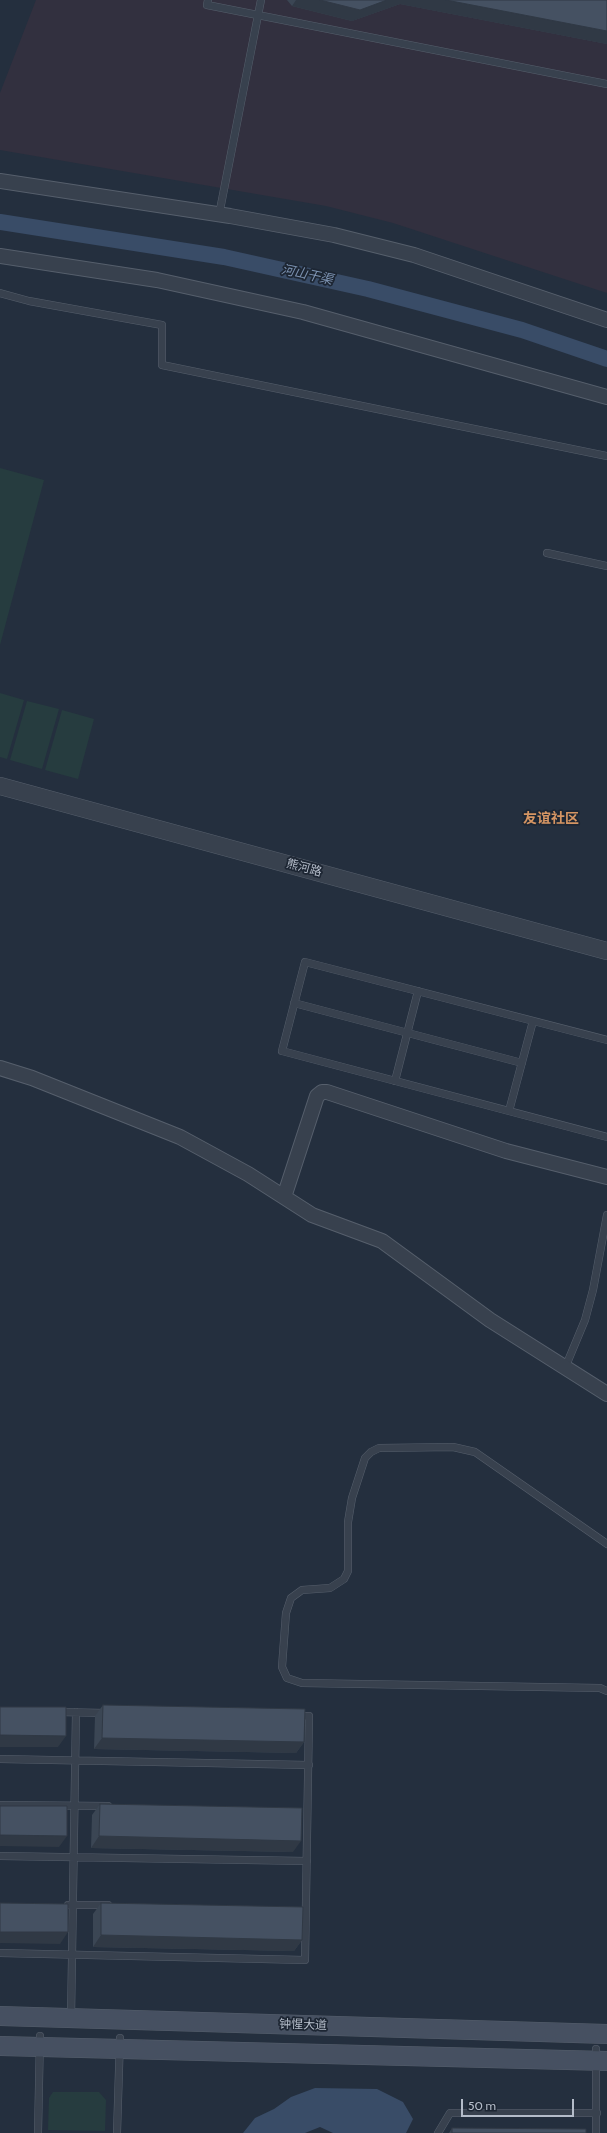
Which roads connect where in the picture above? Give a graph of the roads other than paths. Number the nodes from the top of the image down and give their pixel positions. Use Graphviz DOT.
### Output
graph roads {
  1 [pos="208,0"];
  2 [pos="261,0"];
  3 [pos="258,15"];
  4 [pos="607,84"];
  5 [pos="0,181"];
  6 [pos="219,215"];
  7 [pos="0,256"];
  8 [pos="0,293"];
  9 [pos="607,320"];
  10 [pos="607,397"];
  11 [pos="607,456"];
  12 [pos="546,553"];
  13 [pos="607,566"];
  14 [pos="0,786"];
  15 [pos="607,951"];
  16 [pos="418,991"];
  17 [pos="294,1003"];
  18 [pos="533,1021"];
  19 [pos="408,1032"];
  20 [pos="607,1040"];
  21 [pos="522,1063"];
  22 [pos="0,1068"];
  23 [pos="395,1081"];
  24 [pos="509,1111"];
  25 [pos="607,1137"];
  26 [pos="607,1177"];
  27 [pos="284,1197"];
  28 [pos="607,1215"];
  29 [pos="565,1368"];
  30 [pos="607,1394"];
  31 [pos="607,1544"];
  32 [pos="607,1692"];
  33 [pos="53,1712"];
  34 [pos="76,1712"];
  35 [pos="115,1713"];
  36 [pos="286,1716"];
  37 [pos="0,1759"];
  38 [pos="75,1760"];
  39 [pos="309,1765"];
  40 [pos="0,1805"];
  41 [pos="74,1805"];
  42 [pos="113,1806"];
  43 [pos="300,1809"];
  44 [pos="308,1809"];
  45 [pos="0,1856"];
  46 [pos="74,1857"];
  47 [pos="307,1861"];
  48 [pos="58,1905"];
  49 [pos="73,1905"];
  50 [pos="119,1905"];
  51 [pos="298,1907"];
  52 [pos="306,1908"];
  53 [pos="0,1953"];
  54 [pos="72,1955"];
  55 [pos="0,2007"];
  56 [pos="71,2014"];
  57 [pos="0,2016"];
  58 [pos="607,2023"];
  59 [pos="607,2034"];
  60 [pos="0,2036"];
  61 [pos="40,2042"];
  62 [pos="120,2044"];
  63 [pos="0,2046"];
  64 [pos="602,2055"];
  65 [pos="597,2114"];
  66 [pos="38,2133"];
  67 [pos="117,2133"];
  68 [pos="438,2133"];
  69 [pos="596,2133"];
  1 -- 3 [label="lane"];
  2 -- 3 [label="lane"];
  3 -- 4 [label="lane"];
  3 -- 6 [label="lane"];
  5 -- 6 [label="street"];
  6 -- 9 [label="street"];
  7 -- 10 [label="street"];
  8 -- 11 [label="lane"];
  12 -- 13 [label="lane"];
  14 -- 15 [label="street, 熊河路"];
  16 -- 17 [label="lane"];
  16 -- 18 [label="lane"];
  16 -- 19 [label="lane"];
  17 -- 19 [label="lane"];
  17 -- 23 [label="lane"];
  18 -- 20 [label="lane"];
  18 -- 21 [label="lane"];
  19 -- 21 [label="lane"];
  19 -- 23 [label="lane"];
  21 -- 24 [label="lane"];
  22 -- 27 [label="street"];
  23 -- 24 [label="lane"];
  24 -- 25 [label="lane"];
  26 -- 27 [label="street"];
  27 -- 29 [label="street"];
  28 -- 29 [label="lane"];
  29 -- 30 [label="street"];
  31 -- 32 [label="lane"];
  33 -- 34 [label="lane"];
  34 -- 35 [label="lane"];
  34 -- 38 [label="lane"];
  36 -- 39 [label="lane"];
  37 -- 38 [label="lane"];
  38 -- 39 [label="lane"];
  38 -- 41 [label="lane"];
  39 -- 44 [label="lane"];
  40 -- 41 [label="lane"];
  41 -- 42 [label="lane"];
  41 -- 46 [label="lane"];
  43 -- 44 [label="lane"];
  44 -- 47 [label="lane"];
  45 -- 46 [label="lane"];
  46 -- 47 [label="lane"];
  46 -- 49 [label="lane"];
  47 -- 52 [label="lane"];
  48 -- 49 [label="lane"];
  49 -- 50 [label="lane"];
  49 -- 54 [label="lane"];
  51 -- 52 [label="lane"];
  52 -- 54 [label="lane"];
  53 -- 54 [label="lane"];
  54 -- 56 [label="lane"];
  55 -- 56 [label="main road"];
  56 -- 57 [label="main road, 钟惺大道"];
  56 -- 58 [label="main road"];
  56 -- 59 [label="main road, 钟惺大道"];
  60 -- 61 [label="main road"];
  61 -- 62 [label="main road"];
  61 -- 63 [label="main road"];
  61 -- 66 [label="lane"];
  62 -- 64 [label="main road"];
  62 -- 67 [label="lane"];
  64 -- 65 [label="lane"];
  65 -- 68 [label="lane"];
  65 -- 69 [label="lane"];
}
